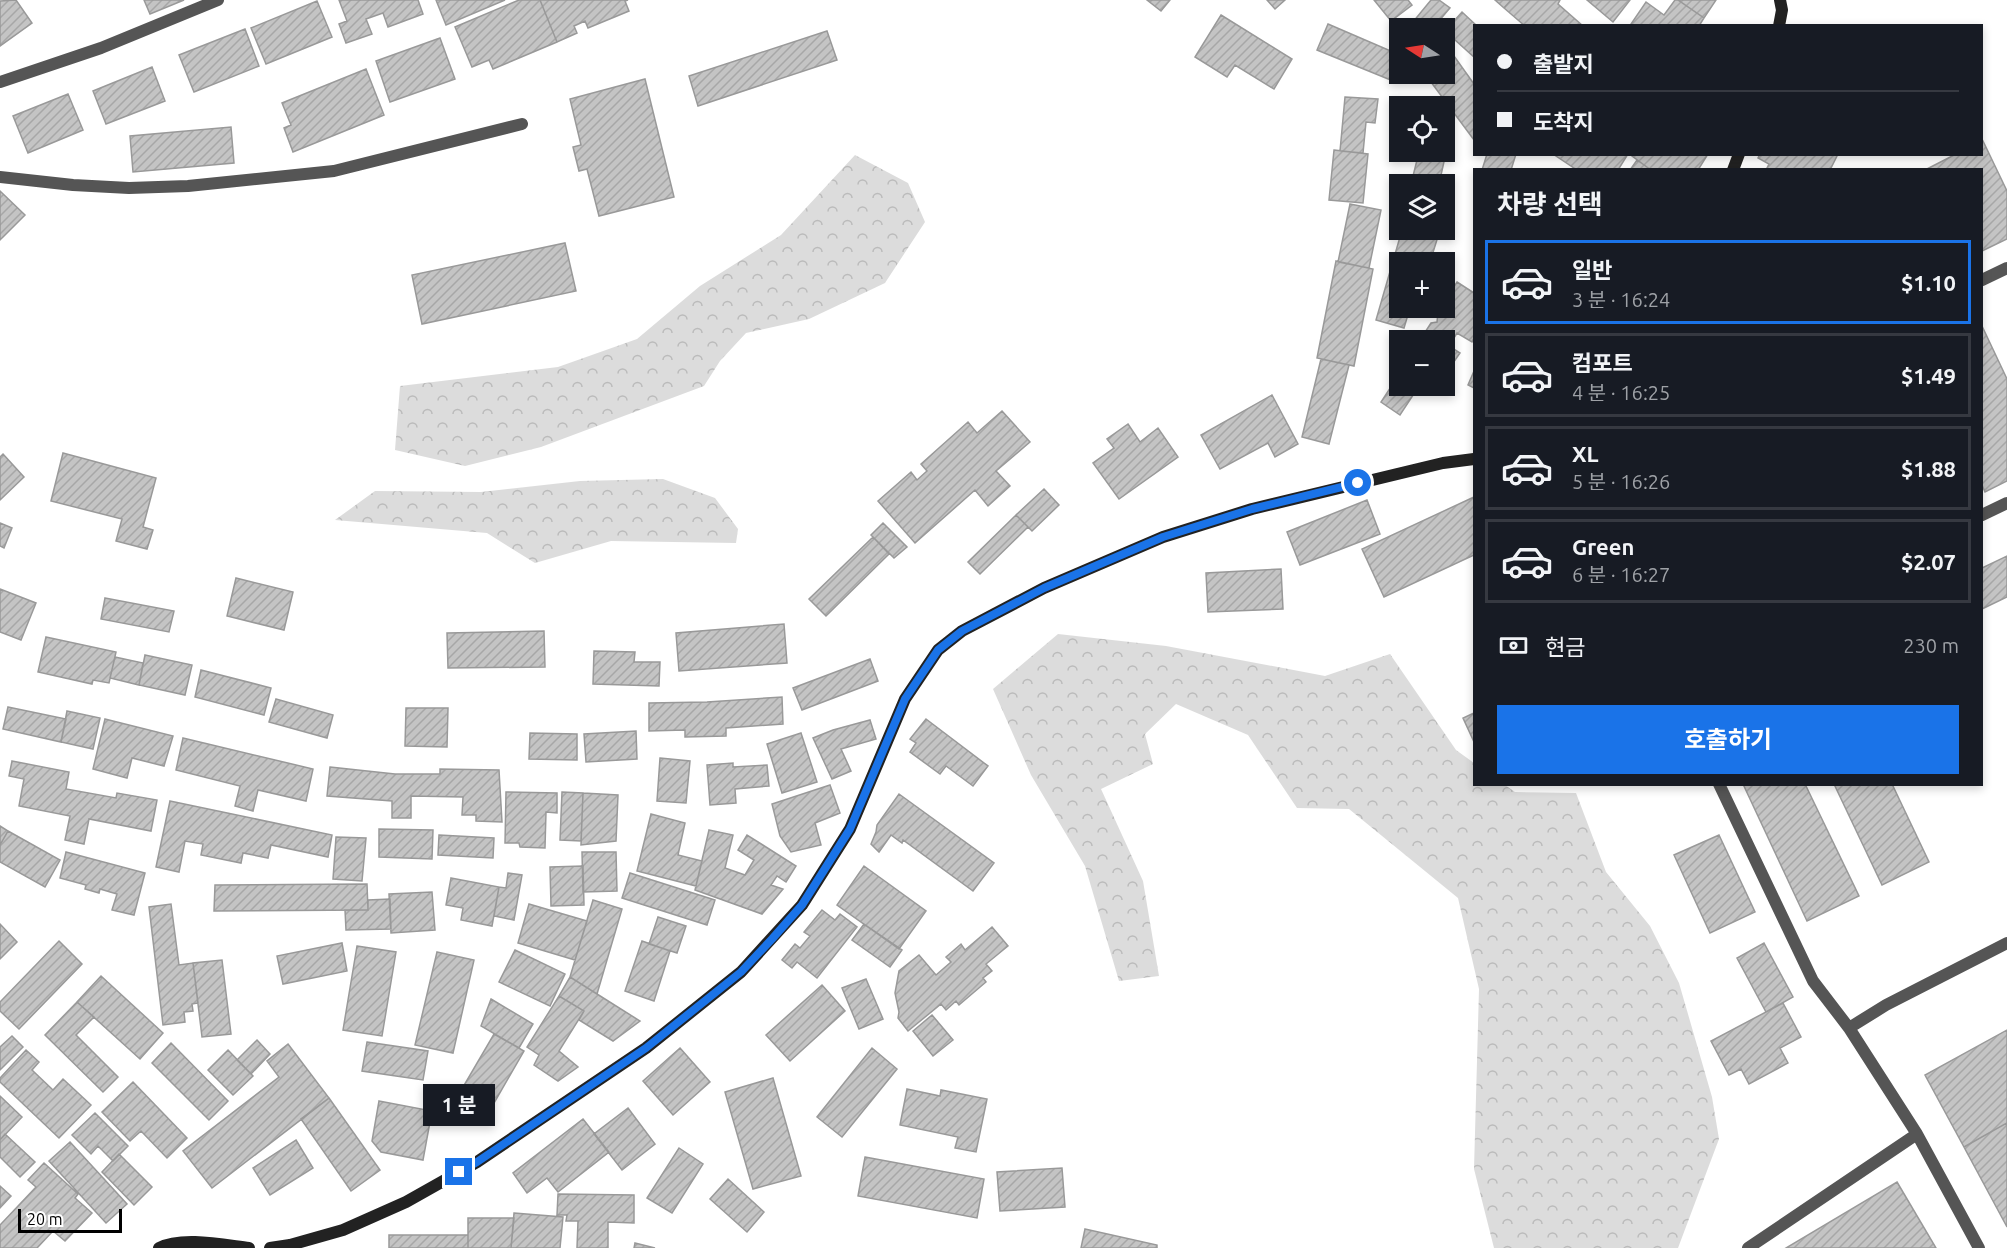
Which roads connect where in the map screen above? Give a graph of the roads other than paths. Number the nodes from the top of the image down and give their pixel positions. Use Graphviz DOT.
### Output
graph roads {
  1 [pos="218,0"];
  2 [pos="1780,0"];
  3 [pos="1779,24"];
  4 [pos="0,82"];
  5 [pos="522,124"];
  6 [pos="0,177"];
  7 [pos="2007,268"];
  8 [pos="1983,280"];
  9 [pos="1473,459"];
  10 [pos="2007,503"];
  11 [pos="1983,515"];
  12 [pos="1720,786"];
  13 [pos="2007,943"];
  14 [pos="1849,1028"];
  15 [pos="1917,1134"];
  16 [pos="291,1246"];
  17 [pos="159,1248"];
  18 [pos="249,1248"];
  19 [pos="270,1248"];
  20 [pos="1748,1248"];
  21 [pos="1979,1248"];
  1 -- 4 [label="street"];
  2 -- 3 [label="street"];
  5 -- 6 [label="street"];
  7 -- 8 [label="street"];
  9 -- 16 [label="street"];
  10 -- 11 [label="street"];
  12 -- 14 [label="street"];
  13 -- 14 [label="street"];
  14 -- 15 [label="street"];
  15 -- 20 [label="street"];
  15 -- 21 [label="street"];
  16 -- 19 [label="street"];
  17 -- 18 [label="street"];
}
